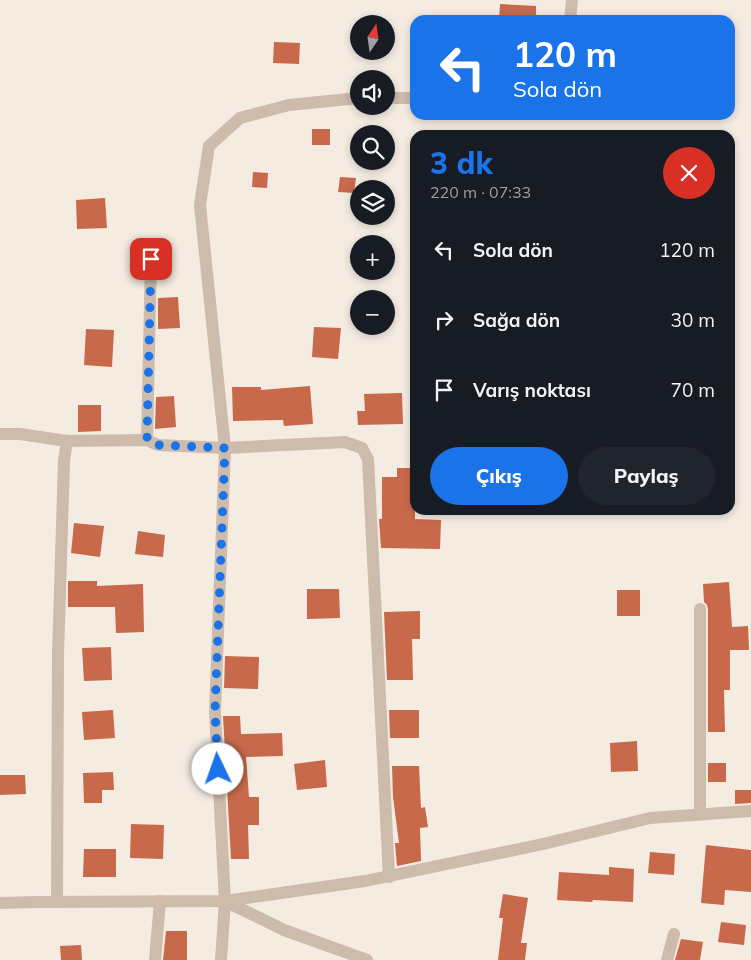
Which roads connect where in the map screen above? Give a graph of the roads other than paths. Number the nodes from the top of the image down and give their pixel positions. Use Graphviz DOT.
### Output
graph roads {
  1 [pos="572,0"];
  2 [pos="570,15"];
  3 [pos="395,98"];
  4 [pos="410,98"];
  5 [pos="350,99"];
  6 [pos="151,259"];
  7 [pos="0,434"];
  8 [pos="147,440"];
  9 [pos="67,441"];
  10 [pos="225,448"];
  11 [pos="700,609"];
  12 [pos="751,811"];
  13 [pos="700,814"];
  14 [pos="389,876"];
  15 [pos="160,901"];
  16 [pos="225,901"];
  17 [pos="57,902"];
  18 [pos="0,903"];
  19 [pos="674,934"];
  20 [pos="154,960"];
  21 [pos="221,960"];
  22 [pos="367,960"];
  23 [pos="668,960"];
  1 -- 2 [label="street"];
  3 -- 4 [label="street"];
  5 -- 10 [label="street"];
  6 -- 8 [label="street"];
  7 -- 9 [label="street"];
  8 -- 9 [label="street"];
  8 -- 10 [label="street"];
  9 -- 17 [label="street"];
  10 -- 14 [label="street"];
  10 -- 16 [label="street"];
  11 -- 13 [label="street"];
  12 -- 13 [label="street"];
  13 -- 14 [label="street"];
  14 -- 16 [label="street"];
  15 -- 16 [label="street"];
  15 -- 17 [label="street"];
  15 -- 20 [label="street"];
  16 -- 21 [label="street"];
  16 -- 22 [label="street"];
  17 -- 18 [label="street"];
  19 -- 23 [label="street"];
}
